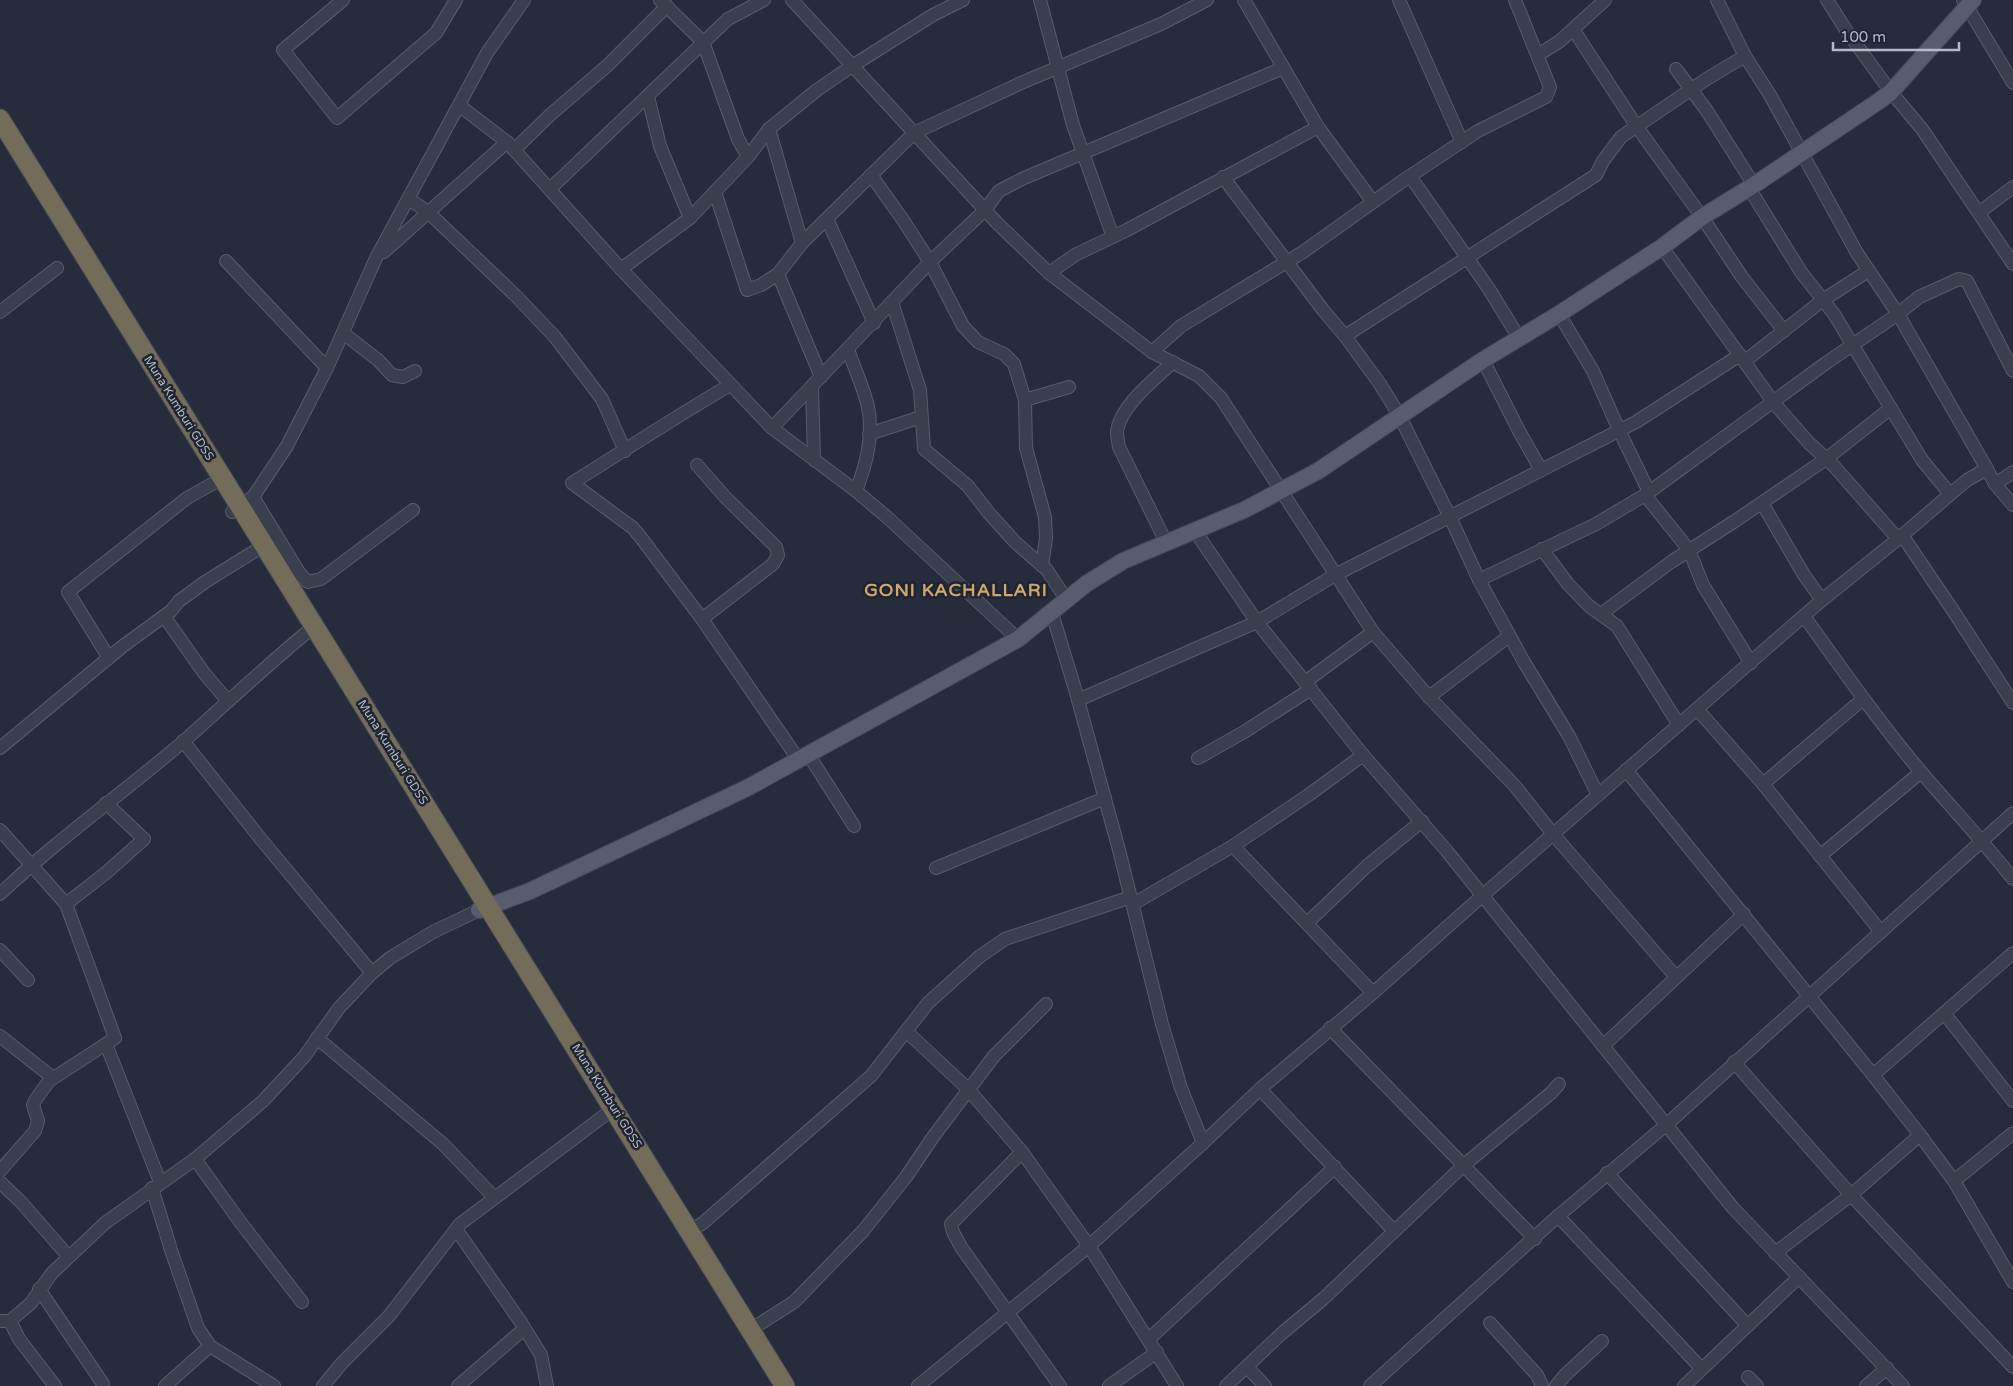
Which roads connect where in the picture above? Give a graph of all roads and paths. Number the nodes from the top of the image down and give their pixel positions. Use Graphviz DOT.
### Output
graph roads {
  1 [pos="343,0"];
  2 [pos="456,0"];
  3 [pos="524,0"];
  4 [pos="764,0"];
  5 [pos="792,0"];
  6 [pos="963,0"];
  7 [pos="1040,0"];
  8 [pos="1207,0"];
  9 [pos="1244,0"];
  10 [pos="1399,0"];
  11 [pos="1515,0"];
  12 [pos="1605,0"];
  13 [pos="1717,0"];
  14 [pos="1828,0"];
  15 [pos="1968,2"];
  16 [pos="663,3"];
  17 [pos="1573,29"];
  18 [pos="704,42"];
  19 [pos="1538,55"];
  20 [pos="1746,56"];
  21 [pos="852,66"];
  22 [pos="1058,67"];
  23 [pos="1283,68"];
  24 [pos="1676,69"];
  25 [pos="2013,83"];
  26 [pos="1691,89"];
  27 [pos="1891,92"];
  28 [pos="648,97"];
  29 [pos="460,106"];
  30 [pos="0,118"];
  31 [pos="1318,127"];
  32 [pos="1637,127"];
  33 [pos="769,129"];
  34 [pos="914,133"];
  35 [pos="0,137"];
  36 [pos="1462,142"];
  37 [pos="510,146"];
  38 [pos="1801,153"];
  39 [pos="1083,154"];
  40 [pos="748,157"];
  41 [pos="871,175"];
  42 [pos="1223,176"];
  43 [pos="1410,176"];
  44 [pos="1751,186"];
  45 [pos="2013,187"];
  46 [pos="550,189"];
  47 [pos="715,192"];
  48 [pos="409,199"];
  49 [pos="1373,202"];
  50 [pos="984,210"];
  51 [pos="428,212"];
  52 [pos="1980,212"];
  53 [pos="1702,217"];
  54 [pos="690,218"];
  55 [pos="826,219"];
  56 [pos="1113,236"];
  57 [pos="802,243"];
  58 [pos="1662,247"];
  59 [pos="1467,257"];
  60 [pos="376,258"];
  61 [pos="226,261"];
  62 [pos="930,262"];
  63 [pos="1287,262"];
  64 [pos="2013,264"];
  65 [pos="57,268"];
  66 [pos="621,269"];
  67 [pos="1868,271"];
  68 [pos="1049,273"];
  69 [pos="778,274"];
  70 [pos="1823,300"];
  71 [pos="892,302"];
  72 [pos="0,312"];
  73 [pos="1559,314"];
  74 [pos="1898,314"];
  75 [pos="874,323"];
  76 [pos="1784,331"];
  77 [pos="343,333"];
  78 [pos="1345,336"];
  79 [pos="1519,338"];
  80 [pos="1853,345"];
  81 [pos="848,349"];
  82 [pos="1152,352"];
  83 [pos="1742,358"];
  84 [pos="1484,360"];
  85 [pos="1173,362"];
  86 [pos="328,368"];
  87 [pos="415,371"];
  88 [pos="2013,371"];
  89 [pos="816,382"];
  90 [pos="730,384"];
  91 [pos="1069,387"];
  92 [pos="1025,400"];
  93 [pos="1774,403"];
  94 [pos="1891,408"];
  95 [pos="1399,415"];
  96 [pos="921,417"];
  97 [pos="772,428"];
  98 [pos="1619,430"];
  99 [pos="869,434"];
  100 [pos="625,450"];
  101 [pos="1826,459"];
  102 [pos="814,460"];
  103 [pos="697,465"];
  104 [pos="1987,469"];
  105 [pos="1541,470"];
  106 [pos="2013,472"];
  107 [pos="214,483"];
  108 [pos="1995,484"];
  109 [pos="1282,490"];
  110 [pos="856,491"];
  111 [pos="1647,494"];
  112 [pos="1950,494"];
  113 [pos="1762,503"];
  114 [pos="242,505"];
  115 [pos="2013,505"];
  116 [pos="413,510"];
  117 [pos="1450,517"];
  118 [pos="1195,531"];
  119 [pos="1900,537"];
  120 [pos="1166,542"];
  121 [pos="1542,549"];
  122 [pos="255,550"];
  123 [pos="1689,550"];
  124 [pos="1042,566"];
  125 [pos="1335,574"];
  126 [pos="1478,580"];
  127 [pos="1066,599"];
  128 [pos="1822,600"];
  129 [pos="1052,613"];
  130 [pos="1601,614"];
  131 [pos="164,616"];
  132 [pos="1804,616"];
  133 [pos="702,619"];
  134 [pos="1257,622"];
  135 [pos="1373,632"];
  136 [pos="306,633"];
  137 [pos="1509,636"];
  138 [pos="1018,639"];
  139 [pos="109,658"];
  140 [pos="1751,663"];
  141 [pos="1308,685"];
  142 [pos="1429,697"];
  143 [pos="1863,699"];
  144 [pos="227,700"];
  145 [pos="1078,700"];
  146 [pos="2013,703"];
  147 [pos="1697,709"];
  148 [pos="1679,725"];
  149 [pos="183,741"];
  150 [pos="0,748"];
  151 [pos="1363,755"];
  152 [pos="803,757"];
  153 [pos="1198,758"];
  154 [pos="1626,770"];
  155 [pos="1921,772"];
  156 [pos="1763,784"];
  157 [pos="1598,795"];
  158 [pos="1105,798"];
  159 [pos="106,803"];
  160 [pos="2013,813"];
  161 [pos="1422,821"];
  162 [pos="854,826"];
  163 [pos="0,830"];
  164 [pos="1554,834"];
  165 [pos="1983,841"];
  166 [pos="1234,846"];
  167 [pos="1820,856"];
  168 [pos="31,864"];
  169 [pos="936,868"];
  170 [pos="2013,879"];
  171 [pos="0,894"];
  172 [pos="1482,896"];
  173 [pos="1132,900"];
  174 [pos="66,904"];
  175 [pos="484,908"];
  176 [pos="1744,914"];
  177 [pos="1307,923"];
  178 [pos="1881,932"];
  179 [pos="0,950"];
  180 [pos="2013,953"];
  181 [pos="372,973"];
  182 [pos="1676,977"];
  183 [pos="28,980"];
  184 [pos="1373,993"];
  185 [pos="1809,996"];
  186 [pos="1046,1004"];
  187 [pos="1944,1013"];
  188 [pos="1330,1028"];
  189 [pos="906,1031"];
  190 [pos="317,1038"];
  191 [pos="2,1041"];
  192 [pos="106,1044"];
  193 [pos="1603,1046"];
  194 [pos="1734,1062"];
  195 [pos="1873,1075"];
  196 [pos="53,1078"];
  197 [pos="1559,1084"];
  198 [pos="968,1089"];
  199 [pos="1260,1089"];
  200 [pos="2013,1101"];
  201 [pos="605,1115"];
  202 [pos="1666,1125"];
  203 [pos="2013,1133"];
  204 [pos="1920,1135"];
  205 [pos="1203,1143"];
  206 [pos="1022,1152"];
  207 [pos="195,1159"];
  208 [pos="1464,1165"];
  209 [pos="1335,1167"];
  210 [pos="0,1171"];
  211 [pos="1607,1173"];
  212 [pos="1954,1181"];
  213 [pos="0,1182"];
  214 [pos="156,1185"];
  215 [pos="1851,1195"];
  216 [pos="494,1197"];
  217 [pos="1558,1216"];
  218 [pos="456,1229"];
  219 [pos="690,1231"];
  220 [pos="1394,1231"];
  221 [pos="1535,1238"];
  222 [pos="1088,1246"];
  223 [pos="1776,1253"];
  224 [pos="68,1256"];
  225 [pos="2008,1263"];
  226 [pos="1799,1277"];
  227 [pos="2013,1282"];
  228 [pos="39,1289"];
  229 [pos="302,1302"];
  230 [pos="1008,1311"];
  231 [pos="5,1321"];
  232 [pos="1490,1323"];
  233 [pos="1747,1325"];
  234 [pos="524,1329"];
  235 [pos="750,1330"];
  236 [pos="1149,1339"];
  237 [pos="1602,1341"];
  238 [pos="210,1346"];
  239 [pos="1157,1352"];
  240 [pos="1248,1367"];
  241 [pos="2013,1367"];
  242 [pos="1701,1368"];
  243 [pos="1887,1368"];
  244 [pos="104,1384"];
  245 [pos="55,1386"];
  246 [pos="165,1386"];
  247 [pos="274,1386"];
  248 [pos="323,1386"];
  249 [pos="458,1386"];
  250 [pos="547,1386"];
  251 [pos="774,1386"];
  252 [pos="786,1386"];
  253 [pos="918,1386"];
  254 [pos="1060,1386"];
  255 [pos="1109,1386"];
  256 [pos="1177,1386"];
  257 [pos="1226,1386"];
  258 [pos="1265,1386"];
  259 [pos="1370,1386"];
  260 [pos="1542,1386"];
  261 [pos="1556,1386"];
  262 [pos="1684,1386"];
  263 [pos="1866,1386"];
  264 [pos="1903,1386"];
  1 -- 2 [label="street"];
  3 -- 29 [label="street"];
  4 -- 18 [label="street"];
  5 -- 21 [label="street"];
  6 -- 21 [label="street"];
  7 -- 22 [label="street"];
  8 -- 22 [label="street"];
  9 -- 23 [label="street"];
  10 -- 36 [label="street"];
  11 -- 19 [label="street"];
  12 -- 17 [label="street"];
  13 -- 20 [label="street"];
  14 -- 27 [label="street"];
  15 -- 25 [label="street"];
  15 -- 27 [label="main road"];
  16 -- 18 [label="street"];
  16 -- 37 [label="street"];
  17 -- 19 [label="street"];
  17 -- 32 [label="street"];
  18 -- 28 [label="street"];
  18 -- 40 [label="street"];
  19 -- 36 [label="street"];
  20 -- 26 [label="street"];
  20 -- 38 [label="street"];
  21 -- 33 [label="street"];
  21 -- 34 [label="street"];
  22 -- 34 [label="street"];
  22 -- 39 [label="street"];
  23 -- 31 [label="street"];
  23 -- 39 [label="street"];
  24 -- 26 [label="street"];
  26 -- 32 [label="street"];
  26 -- 44 [label="street"];
  27 -- 38 [label="main road"];
  27 -- 52 [label="street"];
  28 -- 46 [label="street"];
  28 -- 54 [label="street"];
  29 -- 37 [label="street"];
  29 -- 48 [label="street"];
  30 -- 114 [label="highway, Muna Kumburi GDSS"];
  31 -- 42 [label="street"];
  31 -- 49 [label="street"];
  32 -- 53 [label="street"];
  32 -- 59 [label="street"];
  33 -- 40 [label="street"];
  33 -- 57 [label="street"];
  34 -- 41 [label="street"];
  34 -- 50 [label="street"];
  35 -- 107 [label="highway, Muna Kumburi GDSS"];
  36 -- 43 [label="street"];
  37 -- 46 [label="street"];
  37 -- 51 [label="street"];
  38 -- 44 [label="main road"];
  38 -- 67 [label="street"];
  39 -- 50 [label="street"];
  39 -- 56 [label="street"];
  40 -- 47 [label="street"];
  41 -- 55 [label="street"];
  41 -- 62 [label="street"];
  42 -- 56 [label="street"];
  42 -- 63 [label="street"];
  43 -- 49 [label="street"];
  43 -- 59 [label="street"];
  44 -- 53 [label="main road"];
  44 -- 70 [label="street"];
  45 -- 52 [label="street"];
  46 -- 66 [label="street"];
  47 -- 54 [label="street"];
  47 -- 69 [label="street"];
  48 -- 51 [label="street"];
  48 -- 60 [label="street"];
  49 -- 63 [label="street"];
  50 -- 62 [label="street"];
  50 -- 68 [label="street"];
  51 -- 60 [label="street"];
  51 -- 100 [label="street"];
  52 -- 64 [label="street"];
  53 -- 58 [label="main road"];
  53 -- 76 [label="street"];
  54 -- 66 [label="street"];
  55 -- 57 [label="street"];
  55 -- 75 [label="street"];
  56 -- 68 [label="street"];
  57 -- 69 [label="street"];
  58 -- 73 [label="main road"];
  58 -- 83 [label="street"];
  59 -- 78 [label="street"];
  59 -- 79 [label="street"];
  60 -- 77 [label="street"];
  61 -- 86 [label="street"];
  62 -- 71 [label="street"];
  62 -- 92 [label="street"];
  63 -- 78 [label="street"];
  63 -- 82 [label="street"];
  65 -- 72 [label="street"];
  66 -- 90 [label="street"];
  67 -- 70 [label="street"];
  67 -- 74 [label="street"];
  68 -- 82 [label="street"];
  69 -- 89 [label="street"];
  70 -- 76 [label="street"];
  70 -- 80 [label="street"];
  71 -- 75 [label="street"];
  71 -- 96 [label="street"];
  73 -- 79 [label="main road"];
  73 -- 98 [label="street"];
  74 -- 80 [label="street"];
  74 -- 88 [label="street"];
  74 -- 104 [label="street"];
  75 -- 81 [label="street"];
  76 -- 83 [label="street"];
  77 -- 86 [label="street"];
  77 -- 87 [label="street"];
  78 -- 95 [label="street"];
  79 -- 84 [label="main road"];
  80 -- 93 [label="street"];
  80 -- 94 [label="street"];
  81 -- 89 [label="street"];
  81 -- 99 [label="street"];
  82 -- 85 [label="street"];
  83 -- 93 [label="street"];
  83 -- 98 [label="street"];
  84 -- 95 [label="main road"];
  84 -- 105 [label="street"];
  85 -- 109 [label="street"];
  85 -- 120 [label="street"];
  86 -- 114 [label="street"];
  89 -- 97 [label="street"];
  89 -- 102 [label="street"];
  90 -- 97 [label="street"];
  90 -- 100 [label="street"];
  91 -- 92 [label="street"];
  92 -- 124 [label="street"];
  93 -- 101 [label="street"];
  93 -- 111 [label="street"];
  94 -- 101 [label="street"];
  94 -- 112 [label="street"];
  95 -- 109 [label="main road"];
  95 -- 117 [label="street"];
  96 -- 99 [label="street"];
  96 -- 124 [label="street"];
  97 -- 102 [label="street"];
  98 -- 105 [label="street"];
  98 -- 111 [label="street"];
  99 -- 110 [label="street"];
  100 -- 133 [label="street"];
  101 -- 113 [label="street"];
  101 -- 119 [label="street"];
  102 -- 110 [label="street"];
  103 -- 133 [label="street"];
  104 -- 108 [label="street"];
  104 -- 112 [label="street"];
  105 -- 117 [label="street"];
  106 -- 108 [label="street"];
  107 -- 114 [label="highway, Muna Kumburi GDSS"];
  107 -- 139 [label="street"];
  108 -- 115 [label="street"];
  109 -- 118 [label="main road"];
  109 -- 125 [label="street"];
  110 -- 138 [label="street"];
  111 -- 121 [label="street"];
  111 -- 123 [label="street"];
  112 -- 119 [label="street"];
  113 -- 123 [label="street"];
  113 -- 128 [label="street"];
  114 -- 116 [label="street"];
  114 -- 122 [label="highway, Muna Kumburi GDSS"];
  114 -- 175 [label="highway, Muna Kumburi GDSS"];
  117 -- 125 [label="street"];
  117 -- 126 [label="street"];
  118 -- 120 [label="main road"];
  118 -- 134 [label="street"];
  119 -- 128 [label="street"];
  119 -- 146 [label="street"];
  120 -- 127 [label="main road"];
  121 -- 126 [label="street"];
  121 -- 130 [label="street"];
  122 -- 131 [label="street"];
  122 -- 136 [label="highway, Muna Kumburi GDSS"];
  123 -- 130 [label="street"];
  123 -- 140 [label="street"];
  124 -- 127 [label="street"];
  125 -- 134 [label="street"];
  125 -- 135 [label="street"];
  126 -- 137 [label="street"];
  127 -- 129 [label="main road"];
  128 -- 132 [label="street"];
  129 -- 138 [label="main road"];
  129 -- 145 [label="street"];
  130 -- 148 [label="street"];
  131 -- 139 [label="street"];
  131 -- 144 [label="street"];
  132 -- 140 [label="street"];
  132 -- 143 [label="street"];
  133 -- 152 [label="street"];
  134 -- 141 [label="street"];
  134 -- 145 [label="street"];
  135 -- 141 [label="street"];
  135 -- 142 [label="street"];
  136 -- 144 [label="street"];
  136 -- 175 [label="highway, Muna Kumburi GDSS"];
  137 -- 142 [label="street"];
  137 -- 157 [label="street"];
  138 -- 152 [label="main road"];
  139 -- 150 [label="street"];
  140 -- 147 [label="street"];
  141 -- 151 [label="street"];
  141 -- 153 [label="street"];
  142 -- 164 [label="street"];
  143 -- 155 [label="street"];
  143 -- 156 [label="street"];
  144 -- 149 [label="street"];
  145 -- 158 [label="street"];
  147 -- 148 [label="street"];
  147 -- 156 [label="street"];
  148 -- 154 [label="street"];
  149 -- 159 [label="street"];
  149 -- 181 [label="street"];
  151 -- 161 [label="street"];
  151 -- 166 [label="street"];
  152 -- 162 [label="street"];
  152 -- 175 [label="main road"];
  154 -- 157 [label="street"];
  154 -- 176 [label="street"];
  155 -- 165 [label="street"];
  155 -- 167 [label="street"];
  156 -- 167 [label="street"];
  157 -- 164 [label="street"];
  158 -- 169 [label="street"];
  158 -- 173 [label="street"];
  159 -- 168 [label="street"];
  159 -- 174 [label="street"];
  160 -- 165 [label="street"];
  161 -- 172 [label="street"];
  161 -- 177 [label="street"];
  163 -- 168 [label="street"];
  164 -- 172 [label="street"];
  164 -- 182 [label="street"];
  165 -- 170 [label="street"];
  165 -- 178 [label="street"];
  166 -- 173 [label="street"];
  166 -- 177 [label="street"];
  167 -- 178 [label="street"];
  168 -- 171 [label="street"];
  168 -- 174 [label="street"];
  172 -- 184 [label="street"];
  172 -- 193 [label="street"];
  173 -- 189 [label="street"];
  173 -- 205 [label="street"];
  174 -- 192 [label="street"];
  175 -- 181 [label="street"];
  175 -- 201 [label="highway, Muna Kumburi GDSS"];
  175 -- 219 [label="highway, Muna Kumburi GDSS"];
  176 -- 182 [label="street"];
  176 -- 185 [label="street"];
  177 -- 184 [label="street"];
  178 -- 185 [label="street"];
  179 -- 183 [label="street"];
  180 -- 187 [label="street"];
  181 -- 190 [label="street"];
  182 -- 193 [label="street"];
  184 -- 188 [label="street"];
  185 -- 194 [label="street"];
  185 -- 195 [label="street"];
  186 -- 198 [label="street"];
  187 -- 195 [label="street"];
  187 -- 200 [label="street"];
  188 -- 199 [label="street"];
  188 -- 208 [label="street"];
  189 -- 198 [label="street"];
  189 -- 219 [label="street"];
  190 -- 207 [label="street"];
  190 -- 216 [label="street"];
  191 -- 196 [label="street"];
  192 -- 196 [label="street"];
  192 -- 214 [label="street"];
  193 -- 202 [label="street"];
  194 -- 202 [label="street"];
  194 -- 215 [label="street"];
  195 -- 204 [label="street"];
  196 -- 210 [label="street"];
  197 -- 208 [label="street"];
  198 -- 206 [label="street"];
  198 -- 235 [label="street"];
  199 -- 205 [label="street"];
  199 -- 209 [label="street"];
  201 -- 216 [label="street"];
  201 -- 251 [label="highway, Muna Kumburi GDSS"];
  202 -- 211 [label="street"];
  202 -- 223 [label="street"];
  203 -- 212 [label="street"];
  204 -- 212 [label="street"];
  204 -- 215 [label="street"];
  205 -- 222 [label="street"];
  206 -- 222 [label="street"];
  206 -- 230 [label="street"];
  207 -- 214 [label="street"];
  207 -- 229 [label="street"];
  208 -- 220 [label="street"];
  208 -- 221 [label="street"];
  209 -- 220 [label="street"];
  209 -- 236 [label="street"];
  211 -- 217 [label="street"];
  211 -- 233 [label="street"];
  212 -- 225 [label="street"];
  213 -- 224 [label="street"];
  214 -- 224 [label="street"];
  214 -- 238 [label="street"];
  215 -- 223 [label="street"];
  215 -- 241 [label="street"];
  216 -- 218 [label="street"];
  217 -- 221 [label="street"];
  217 -- 242 [label="street"];
  218 -- 234 [label="street"];
  218 -- 248 [label="street"];
  219 -- 235 [label="highway, Muna Kumburi GDSS"];
  220 -- 240 [label="street"];
  221 -- 259 [label="street"];
  222 -- 230 [label="street"];
  222 -- 236 [label="street"];
  223 -- 226 [label="street"];
  224 -- 228 [label="street"];
  225 -- 227 [label="street"];
  226 -- 233 [label="street"];
  226 -- 243 [label="street"];
  228 -- 231 [label="street"];
  228 -- 244 [label="street"];
  230 -- 253 [label="street"];
  230 -- 254 [label="street"];
  231 -- 245 [label="street"];
  232 -- 260 [label="street"];
  233 -- 242 [label="street"];
  234 -- 249 [label="street"];
  234 -- 250 [label="street"];
  235 -- 252 [label="highway, Muna Kumburi GDSS"];
  236 -- 239 [label="street"];
  237 -- 261 [label="street"];
  238 -- 246 [label="street"];
  238 -- 247 [label="street"];
  239 -- 255 [label="street"];
  239 -- 256 [label="street"];
  240 -- 257 [label="street"];
  240 -- 258 [label="street"];
  242 -- 262 [label="street"];
  243 -- 263 [label="street"];
  243 -- 264 [label="street"];
}
